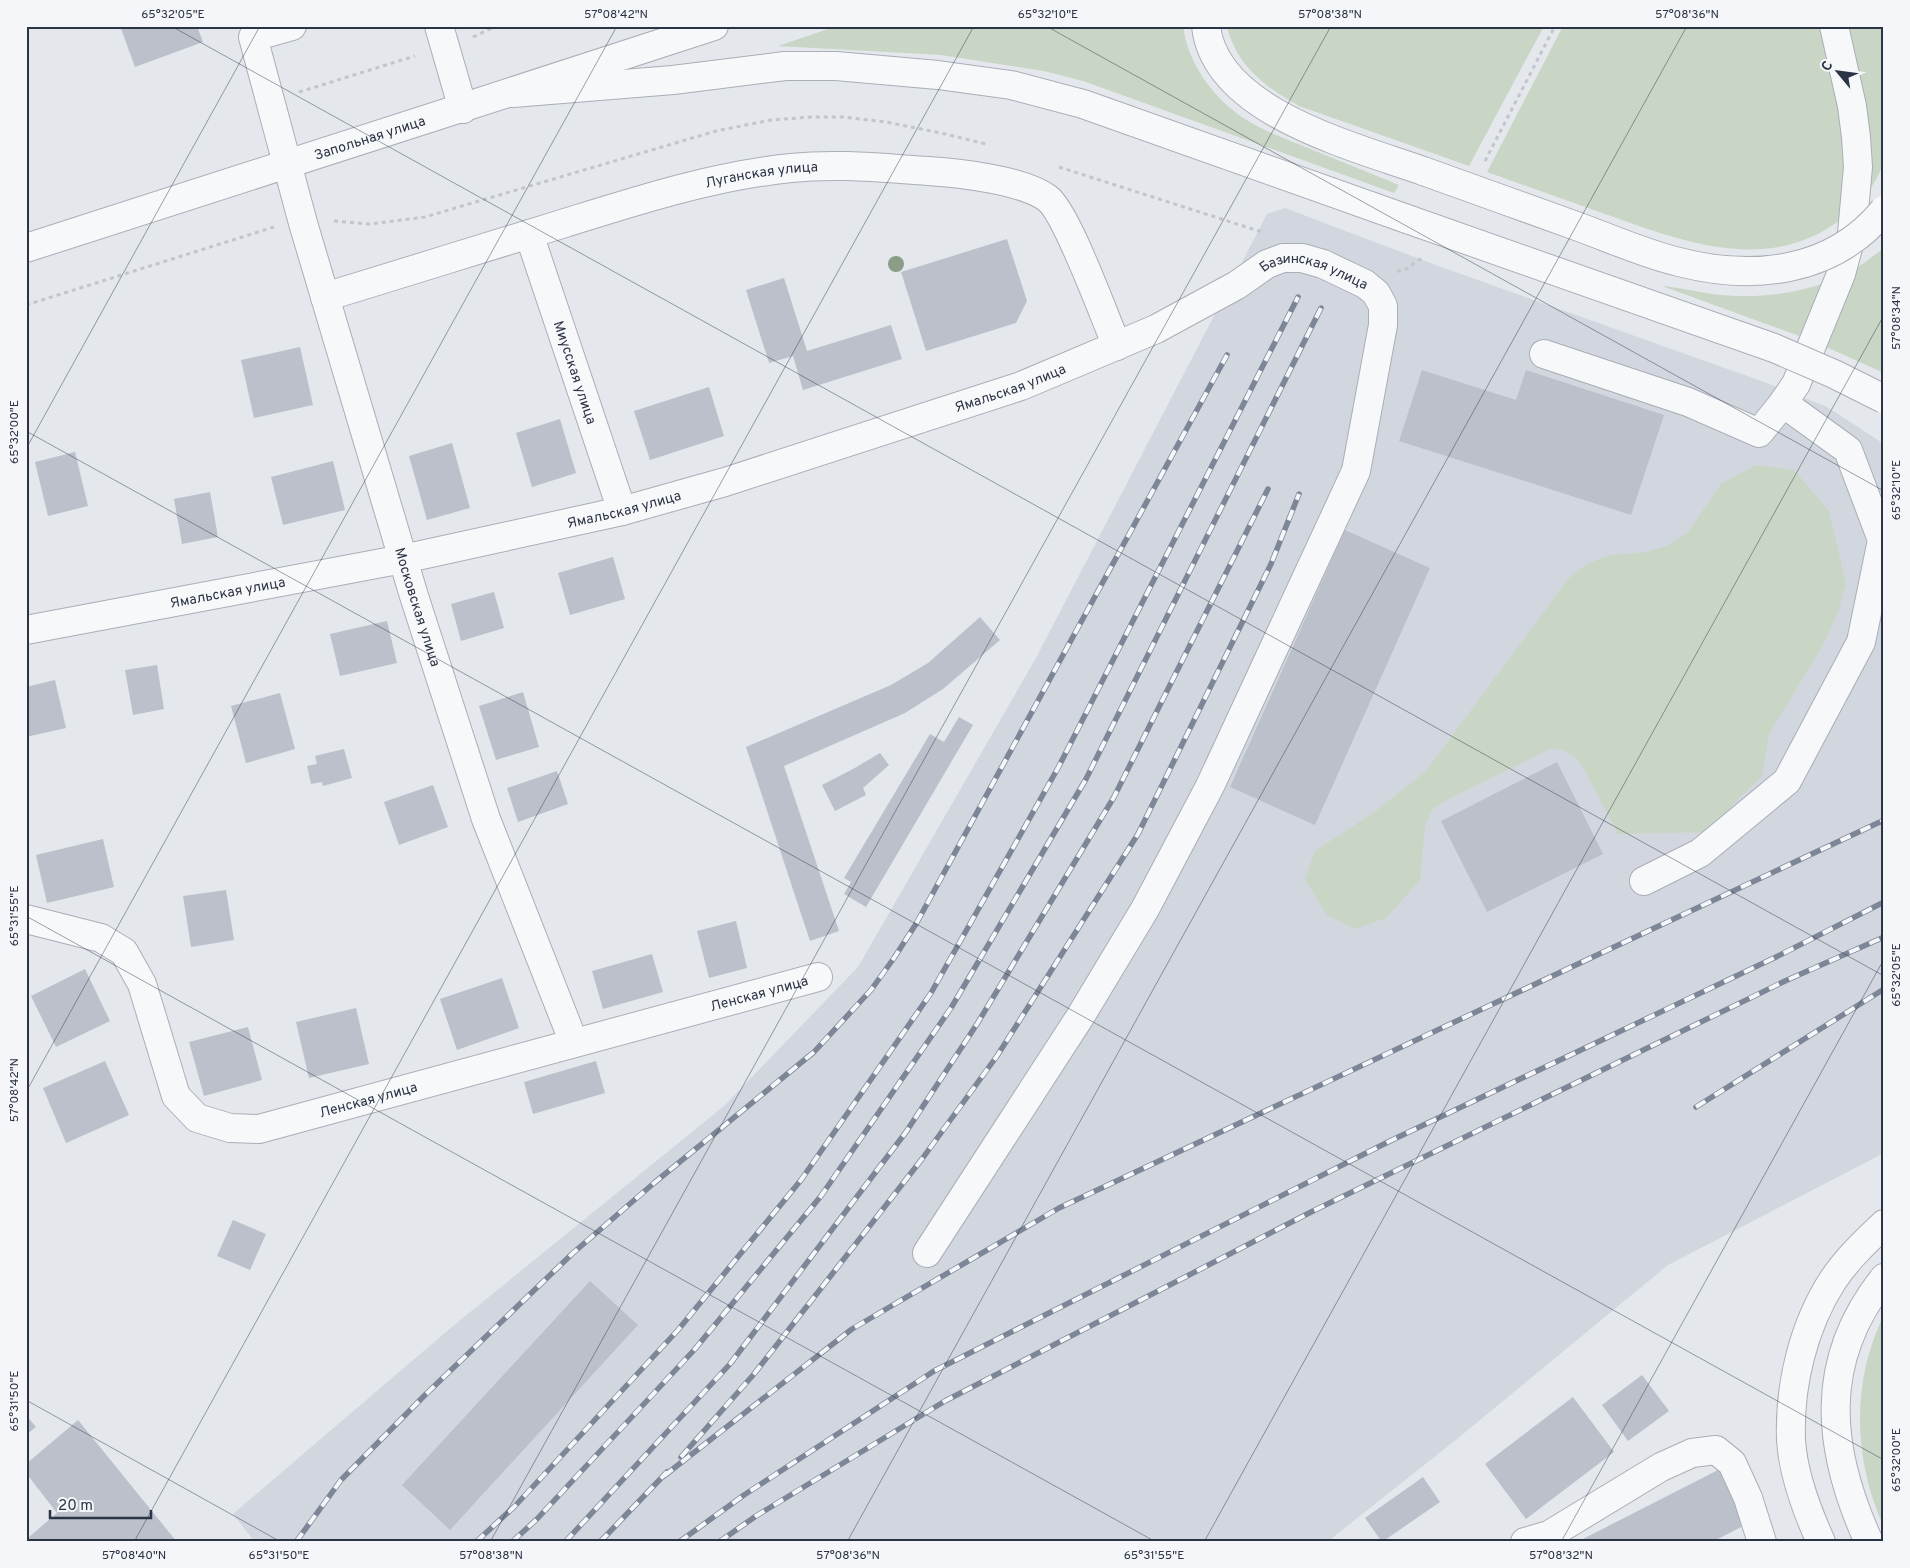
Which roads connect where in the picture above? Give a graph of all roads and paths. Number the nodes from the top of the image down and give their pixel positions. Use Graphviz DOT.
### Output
graph roads {
  1 [pos="292,26"];
  2 [pos="496,26"];
  3 [pos="666,26"];
  4 [pos="714,26"];
  5 [pos="1206,26"];
  6 [pos="1834,26"];
  7 [pos="252,32"];
  8 [pos="442,36"];
  9 [pos="600,63"];
  10 [pos="513,93"];
  11 [pos="270,101"];
  12 [pos="463,109"];
  13 [pos="287,163"];
  14 [pos="1884,210"];
  15 [pos="529,234"];
  16 [pos="26,248"];
  17 [pos="325,297"];
  18 [pos="1198,306"];
  19 [pos="1116,346"];
  20 [pos="1544,354"];
  21 [pos="1884,399"];
  22 [pos="1783,404"];
  23 [pos="622,511"];
  24 [pos="402,559"];
  25 [pos="26,630"];
  26 [pos="1644,881"];
  27 [pos="26,919"];
  28 [pos="818,977"];
  29 [pos="574,1043"];
  30 [pos="1884,1224"];
  31 [pos="927,1253"];
  32 [pos="1884,1278"];
  33 [pos="1758,1540"];
  34 [pos="1525,1542"];
  35 [pos="1821,1542"];
  36 [pos="1869,1542"];
  1 -- 7 [label="street"];
  2 -- 8 [label="path"];
  3 -- 9 [label="street"];
  4 -- 9 [label="street, Запольная улица"];
  5 -- 14 [label="street, bridge"];
  6 -- 22 [label="street"];
  7 -- 11 [label="street, Московская улица"];
  8 -- 11 [label="path"];
  8 -- 12 [label="street"];
  9 -- 10 [label="street, Запольная улица"];
  10 -- 12 [label="street, Запольная улица"];
  10 -- 21 [label="street, bridge"];
  11 -- 13 [label="street, Московская улица"];
  12 -- 13 [label="street, Запольная улица"];
  13 -- 16 [label="street, Запольная улица"];
  13 -- 17 [label="street, Московская улица"];
  15 -- 17 [label="street, Луганская улица"];
  15 -- 19 [label="street, Луганская улица"];
  15 -- 23 [label="street, Миусская улица"];
  17 -- 24 [label="street, Московская улица"];
  18 -- 19 [label="street, Ямальская улица"];
  18 -- 31 [label="street, Базинская улица"];
  19 -- 23 [label="street, Ямальская улица"];
  20 -- 22 [label="street"];
  22 -- 26 [label="street"];
  23 -- 24 [label="street, Ямальская улица"];
  24 -- 25 [label="street, Ямальская улица"];
  24 -- 29 [label="street, Московская улица"];
  27 -- 29 [label="street, Ленская улица"];
  28 -- 29 [label="street, Ленская улица"];
  30 -- 35 [label="street"];
  32 -- 36 [label="street"];
  33 -- 34 [label="street"];
}
